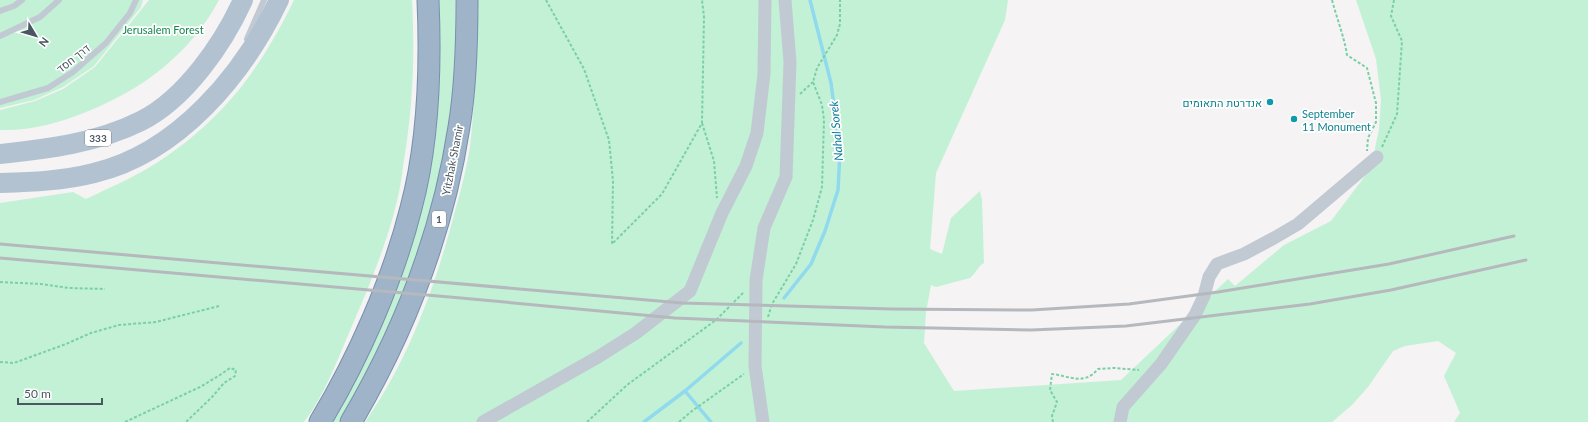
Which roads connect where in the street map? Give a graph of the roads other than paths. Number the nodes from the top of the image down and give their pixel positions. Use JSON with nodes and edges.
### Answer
{"nodes":[{"id":1,"x":22,"y":0,"type":"edge"},
{"id":2,"x":60,"y":0,"type":"edge"},
{"id":3,"x":136,"y":0,"type":"edge"},
{"id":4,"x":246,"y":0,"type":"edge"},
{"id":5,"x":264,"y":0,"type":"edge"},
{"id":6,"x":279,"y":0,"type":"edge"},
{"id":7,"x":428,"y":0,"type":"edge"},
{"id":8,"x":467,"y":0,"type":"edge"},
{"id":9,"x":765,"y":0,"type":"edge"},
{"id":10,"x":786,"y":0,"type":"edge"},
{"id":11,"x":0,"y":11,"type":"edge"},
{"id":12,"x":0,"y":36,"type":"edge"},
{"id":13,"x":242,"y":48,"type":"dead end"},
{"id":14,"x":234,"y":61,"type":"dead end"},
{"id":15,"x":0,"y":102,"type":"edge"},
{"id":16,"x":185,"y":125,"type":"junction"},
{"id":17,"x":0,"y":154,"type":"edge"},
{"id":18,"x":1372,"y":156,"type":"road end"},
{"id":19,"x":0,"y":183,"type":"edge"},
{"id":20,"x":320,"y":422,"type":"edge"},
{"id":21,"x":351,"y":422,"type":"edge"},
{"id":22,"x":483,"y":422,"type":"edge"},
{"id":23,"x":763,"y":422,"type":"edge"},
{"id":24,"x":1120,"y":422,"type":"edge"}],
"edges":[{"from":1,"to":11,"type":"lane"},
{"from":2,"to":12,"type":"lane"},
{"from":3,"to":15,"type":"lane","name":"דרך חסד"},
{"from":4,"to":17,"type":"main road","number":"333"},
{"from":5,"to":13,"type":"lane"},
{"from":6,"to":16,"type":"main road"},
{"from":7,"to":20,"type":"highway"},
{"from":8,"to":21,"type":"highway","name":"Yitzhak Shamir","number":"1"},
{"from":9,"to":22,"type":"street"},
{"from":10,"to":23,"type":"street"},
{"from":14,"to":16,"type":"lane"},
{"from":16,"to":19,"type":"main road"},
{"from":18,"to":24,"type":"street"}]}
